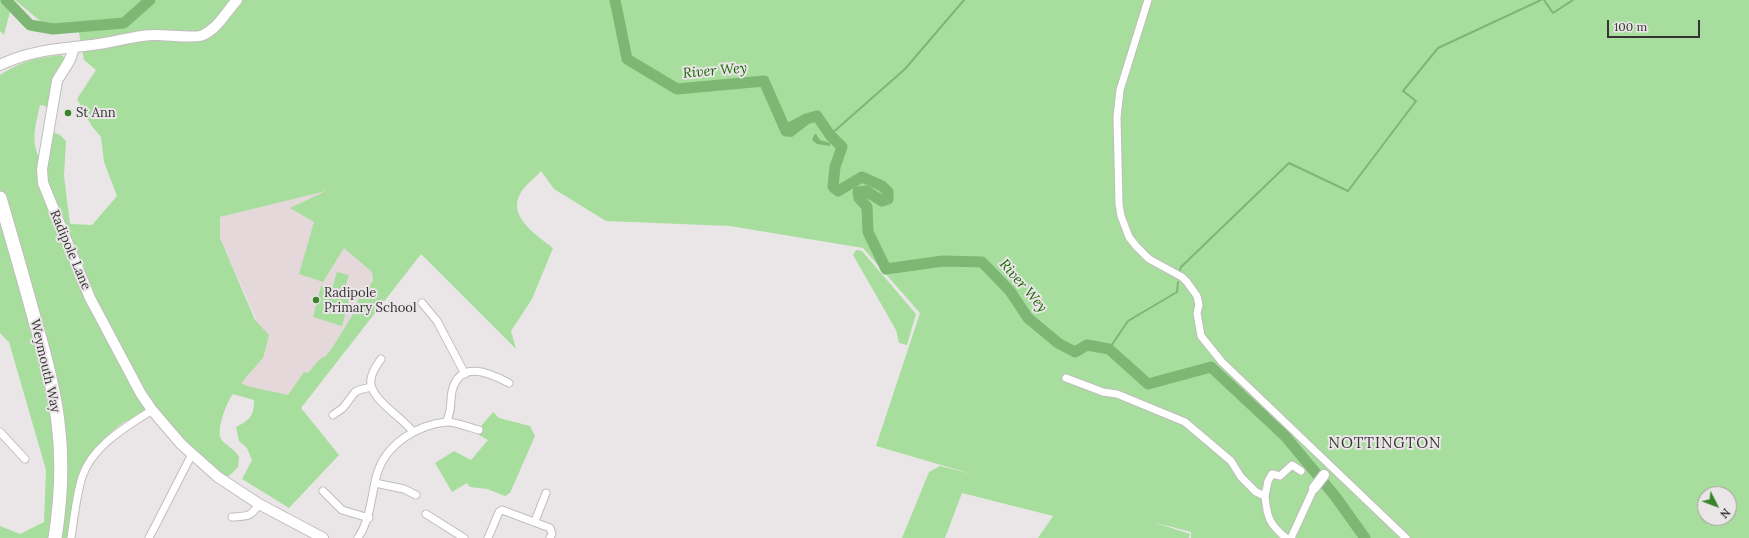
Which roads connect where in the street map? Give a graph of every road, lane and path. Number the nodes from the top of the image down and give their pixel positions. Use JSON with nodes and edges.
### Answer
{"nodes":[{"id":1,"x":237,"y":0,"type":"edge"},
{"id":2,"x":1148,"y":0,"type":"edge"},
{"id":3,"x":73,"y":47,"type":"junction"},
{"id":4,"x":0,"y":65,"type":"edge"},
{"id":5,"x":0,"y":198,"type":"edge"},
{"id":6,"x":422,"y":302,"type":"dead end"},
{"id":7,"x":381,"y":359,"type":"dead end"},
{"id":8,"x":465,"y":374,"type":"junction"},
{"id":9,"x":1066,"y":378,"type":"dead end"},
{"id":10,"x":509,"y":383,"type":"dead end"},
{"id":11,"x":371,"y":387,"type":"junction"},
{"id":12,"x":152,"y":410,"type":"junction"},
{"id":13,"x":333,"y":415,"type":"dead end"},
{"id":14,"x":446,"y":422,"type":"junction"},
{"id":15,"x":479,"y":430,"type":"dead end"},
{"id":16,"x":0,"y":432,"type":"edge"},
{"id":17,"x":413,"y":432,"type":"junction"},
{"id":18,"x":192,"y":454,"type":"junction"},
{"id":19,"x":25,"y":459,"type":"dead end"},
{"id":20,"x":1333,"y":469,"type":"junction"},
{"id":21,"x":1301,"y":471,"type":"dead end"},
{"id":22,"x":1324,"y":475,"type":"joint"},
{"id":23,"x":375,"y":483,"type":"junction"},
{"id":24,"x":1314,"y":488,"type":"joint"},
{"id":25,"x":323,"y":491,"type":"dead end"},
{"id":26,"x":546,"y":493,"type":"dead end"},
{"id":27,"x":416,"y":495,"type":"dead end"},
{"id":28,"x":1265,"y":496,"type":"junction"},
{"id":29,"x":259,"y":504,"type":"junction"},
{"id":30,"x":426,"y":514,"type":"dead end"},
{"id":31,"x":232,"y":517,"type":"dead end"},
{"id":32,"x":368,"y":518,"type":"junction"},
{"id":33,"x":535,"y":521,"type":"junction"},
{"id":34,"x":54,"y":538,"type":"edge"},
{"id":35,"x":71,"y":538,"type":"edge"},
{"id":36,"x":149,"y":538,"type":"edge"},
{"id":37,"x":322,"y":538,"type":"edge"},
{"id":38,"x":358,"y":538,"type":"edge"},
{"id":39,"x":464,"y":538,"type":"edge"},
{"id":40,"x":488,"y":538,"type":"edge"},
{"id":41,"x":550,"y":538,"type":"edge"},
{"id":42,"x":1286,"y":538,"type":"edge"},
{"id":43,"x":1290,"y":538,"type":"edge"},
{"id":44,"x":1406,"y":538,"type":"edge"}],
"edges":[{"from":1,"to":3,"type":"street"},
{"from":2,"to":20,"type":"street"},
{"from":3,"to":4,"type":"street"},
{"from":3,"to":12,"type":"street","name":"Radipole Lane"},
{"from":5,"to":34,"type":"highway","name":"Weymouth Way"},
{"from":6,"to":8,"type":"street"},
{"from":7,"to":11,"type":"street"},
{"from":8,"to":10,"type":"street"},
{"from":8,"to":14,"type":"street"},
{"from":9,"to":28,"type":"street"},
{"from":11,"to":13,"type":"street"},
{"from":11,"to":17,"type":"street"},
{"from":12,"to":18,"type":"street","name":"Radipole Lane"},
{"from":12,"to":35,"type":"street"},
{"from":14,"to":15,"type":"street"},
{"from":14,"to":17,"type":"street"},
{"from":16,"to":19,"type":"street"},
{"from":17,"to":23,"type":"street"},
{"from":18,"to":29,"type":"street","name":"Radipole Lane"},
{"from":18,"to":36,"type":"street"},
{"from":20,"to":22,"type":"street"},
{"from":20,"to":44,"type":"street"},
{"from":21,"to":28,"type":"street"},
{"from":22,"to":24,"type":"street"},
{"from":23,"to":27,"type":"street"},
{"from":23,"to":32,"type":"street"},
{"from":24,"to":43,"type":"street"},
{"from":25,"to":32,"type":"street"},
{"from":26,"to":33,"type":"street"},
{"from":28,"to":42,"type":"street"},
{"from":29,"to":31,"type":"street"},
{"from":29,"to":37,"type":"street","name":"Radipole Lane"},
{"from":30,"to":39,"type":"street"},
{"from":32,"to":38,"type":"street"},
{"from":33,"to":40,"type":"street"},
{"from":33,"to":41,"type":"street"}]}
